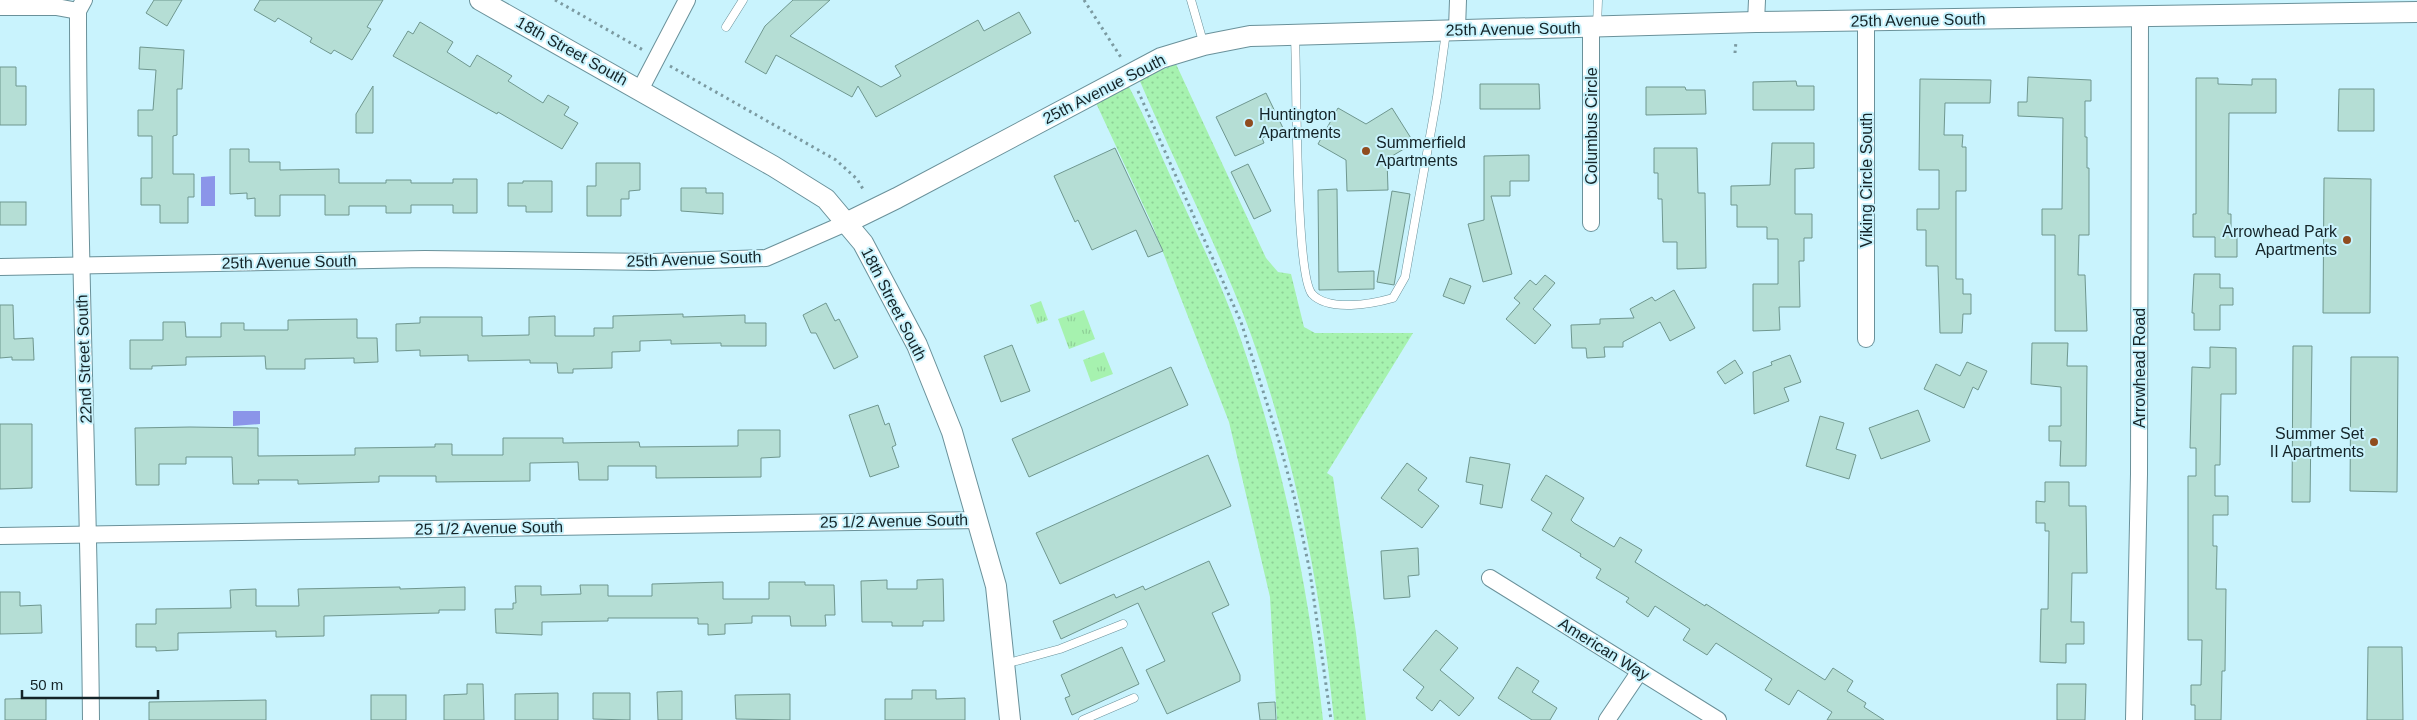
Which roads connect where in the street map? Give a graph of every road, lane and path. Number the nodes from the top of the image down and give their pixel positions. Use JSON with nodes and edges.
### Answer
{"nodes":[{"id":1,"x":480,"y":0,"type":"edge"},
{"id":2,"x":555,"y":0,"type":"edge"},
{"id":3,"x":687,"y":0,"type":"edge"},
{"id":4,"x":743,"y":0,"type":"edge"},
{"id":5,"x":1084,"y":0,"type":"edge"},
{"id":6,"x":1191,"y":0,"type":"edge"},
{"id":7,"x":1458,"y":0,"type":"edge"},
{"id":8,"x":1598,"y":0,"type":"edge"},
{"id":9,"x":1756,"y":0,"type":"edge"},
{"id":10,"x":81,"y":5,"type":"edge"},
{"id":11,"x":0,"y":7,"type":"edge"},
{"id":12,"x":2417,"y":12,"type":"edge"},
{"id":13,"x":2140,"y":17,"type":"junction"},
{"id":14,"x":1866,"y":21,"type":"junction"},
{"id":15,"x":1756,"y":22,"type":"junction"},
{"id":16,"x":726,"y":27,"type":"dead end"},
{"id":17,"x":1594,"y":28,"type":"junction"},
{"id":18,"x":1452,"y":30,"type":"junction"},
{"id":19,"x":1295,"y":34,"type":"junction"},
{"id":20,"x":1204,"y":45,"type":"junction"},
{"id":21,"x":658,"y":59,"type":"junction"},
{"id":22,"x":1130,"y":72,"type":"junction"},
{"id":23,"x":640,"y":90,"type":"junction"},
{"id":24,"x":863,"y":189,"type":"dead end"},
{"id":25,"x":846,"y":223,"type":"junction"},
{"id":26,"x":1591,"y":223,"type":"dead end"},
{"id":27,"x":82,"y":265,"type":"junction"},
{"id":28,"x":0,"y":267,"type":"edge"},
{"id":29,"x":1866,"y":339,"type":"dead end"},
{"id":30,"x":978,"y":520,"type":"junction"},
{"id":31,"x":89,"y":534,"type":"junction"},
{"id":32,"x":0,"y":536,"type":"edge"},
{"id":33,"x":1490,"y":578,"type":"dead end"},
{"id":34,"x":1123,"y":624,"type":"dead end"},
{"id":35,"x":1005,"y":664,"type":"junction"},
{"id":36,"x":1640,"y":671,"type":"junction"},
{"id":37,"x":1134,"y":698,"type":"dead end"},
{"id":38,"x":91,"y":720,"type":"edge"},
{"id":39,"x":1010,"y":720,"type":"edge"},
{"id":40,"x":1083,"y":720,"type":"edge"},
{"id":41,"x":1331,"y":720,"type":"edge"},
{"id":42,"x":1607,"y":720,"type":"edge"},
{"id":43,"x":1718,"y":720,"type":"edge"},
{"id":44,"x":2134,"y":720,"type":"edge"}],
"edges":[{"from":1,"to":23,"type":"street","name":"18th Street South"},
{"from":2,"to":21,"type":"path"},
{"from":3,"to":21,"type":"street"},
{"from":4,"to":16,"type":"lane"},
{"from":5,"to":22,"type":"path"},
{"from":6,"to":20,"type":"lane"},
{"from":7,"to":18,"type":"street"},
{"from":8,"to":17,"type":"lane"},
{"from":9,"to":15,"type":"street"},
{"from":10,"to":11,"type":"street"},
{"from":10,"to":27,"type":"street","name":"22nd Street South"},
{"from":12,"to":13,"type":"street","name":"25th Avenue South"},
{"from":13,"to":14,"type":"street","name":"25th Avenue South"},
{"from":13,"to":44,"type":"street","name":"Arrowhead Road"},
{"from":14,"to":15,"type":"street","name":"25th Avenue South"},
{"from":14,"to":29,"type":"street","name":"Viking Circle South"},
{"from":15,"to":17,"type":"street","name":"25th Avenue South"},
{"from":17,"to":18,"type":"street","name":"25th Avenue South"},
{"from":17,"to":26,"type":"street","name":"Columbus Circle"},
{"from":18,"to":19,"type":"street","name":"25th Avenue South"},
{"from":18,"to":19,"type":"lane"},
{"from":19,"to":20,"type":"street","name":"25th Avenue South"},
{"from":20,"to":22,"type":"street","name":"25th Avenue South"},
{"from":21,"to":23,"type":"street"},
{"from":21,"to":24,"type":"path"},
{"from":22,"to":25,"type":"street","name":"25th Avenue South"},
{"from":22,"to":41,"type":"path"},
{"from":23,"to":25,"type":"street","name":"18th Street South"},
{"from":25,"to":27,"type":"street","name":"25th Avenue South"},
{"from":25,"to":30,"type":"street","name":"18th Street South"},
{"from":27,"to":28,"type":"street","name":"25th Avenue South"},
{"from":27,"to":31,"type":"street","name":"22nd Street South"},
{"from":30,"to":31,"type":"street","name":"25 1/2 Avenue South"},
{"from":30,"to":35,"type":"street","name":"18th Street South"},
{"from":31,"to":32,"type":"street","name":"25 1/2 Avenue South"},
{"from":31,"to":38,"type":"street","name":"22nd Street South"},
{"from":33,"to":36,"type":"street","name":"American Way"},
{"from":34,"to":35,"type":"lane"},
{"from":35,"to":39,"type":"street","name":"18th Street South"},
{"from":36,"to":42,"type":"street"},
{"from":36,"to":43,"type":"street","name":"American Way"},
{"from":37,"to":40,"type":"lane"}]}
